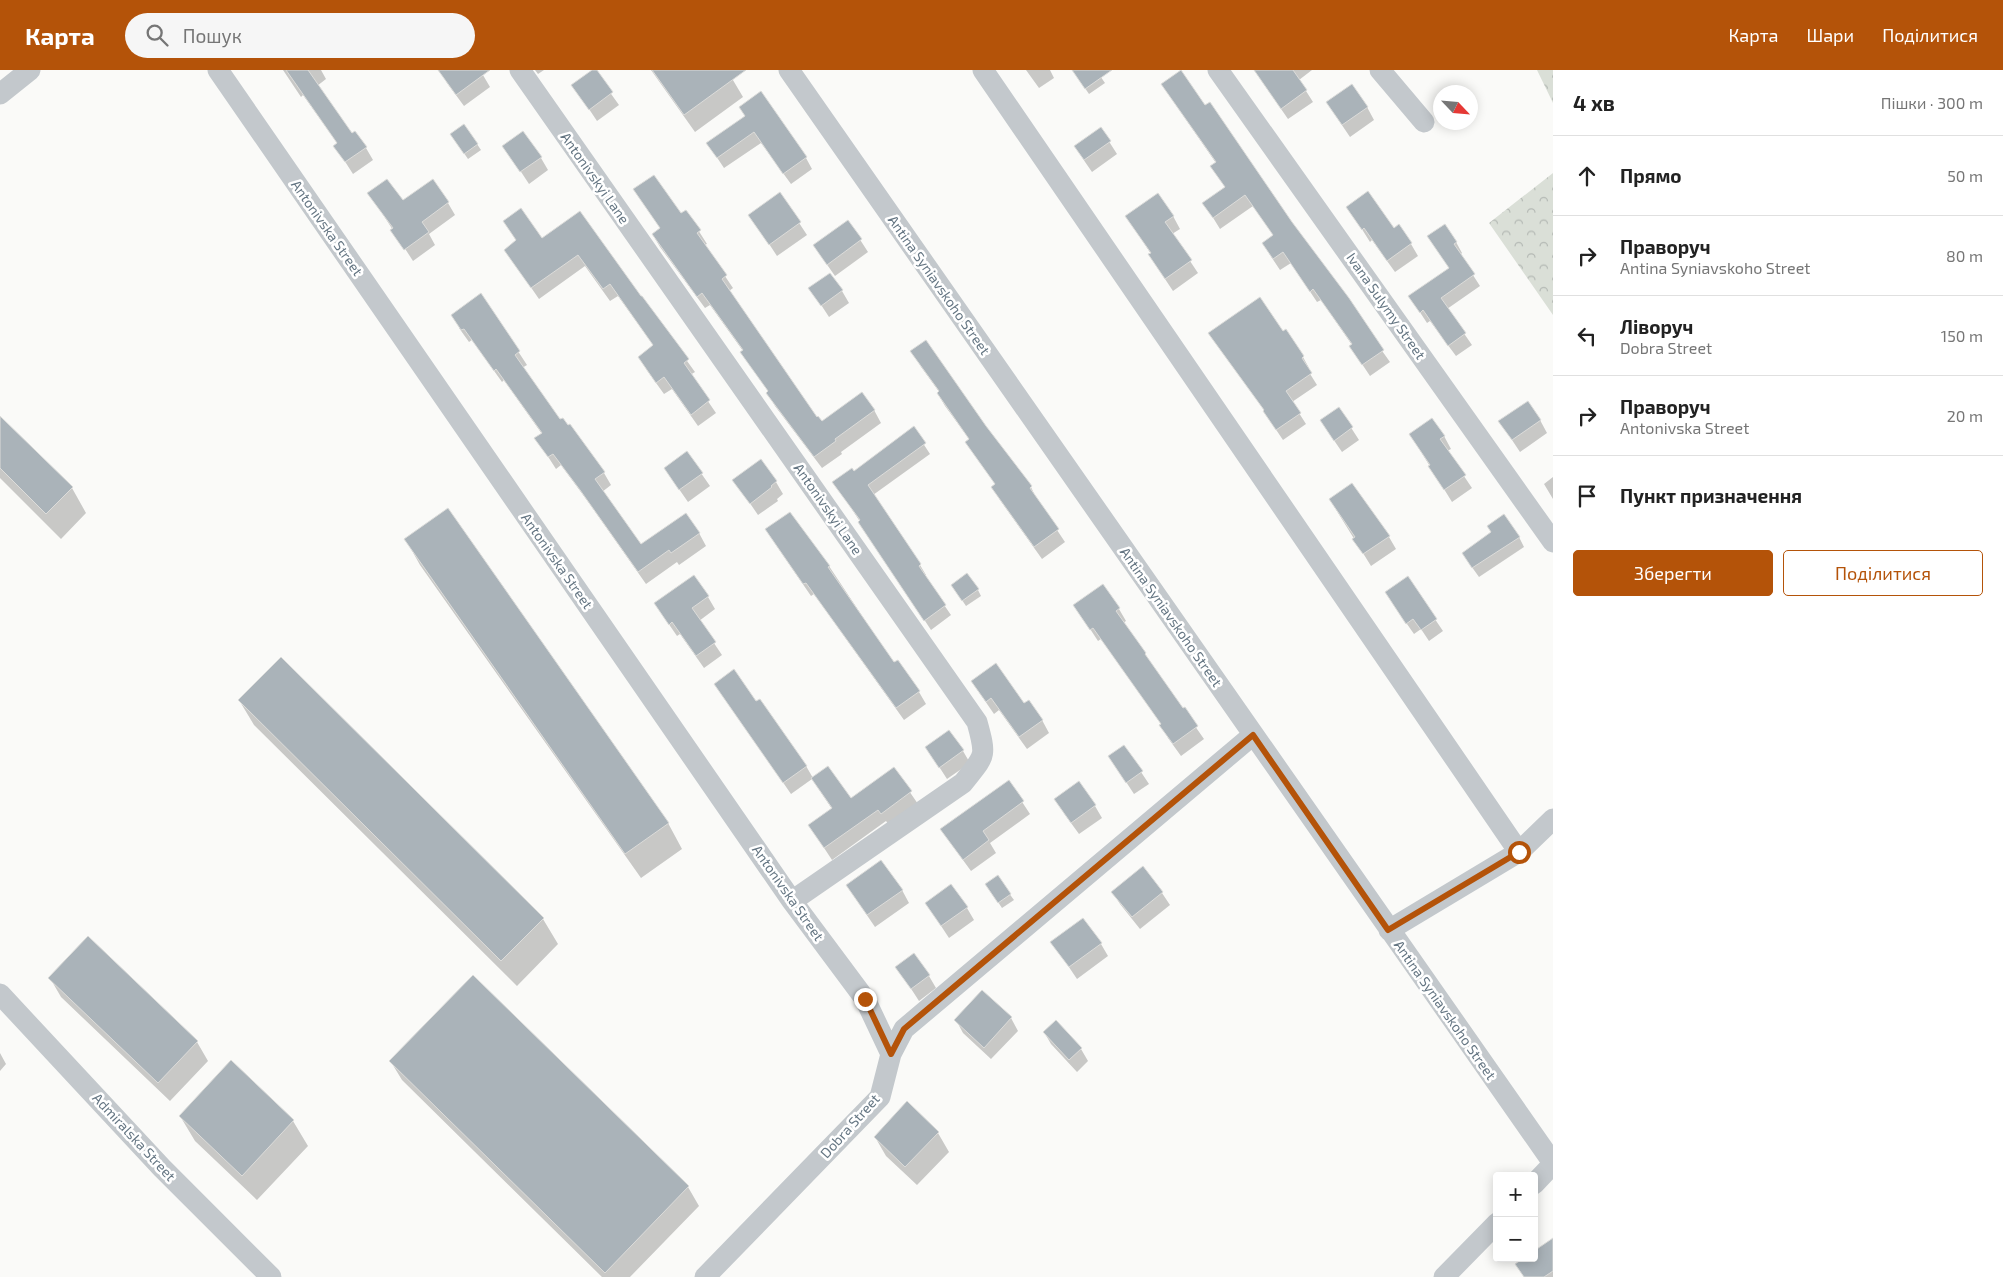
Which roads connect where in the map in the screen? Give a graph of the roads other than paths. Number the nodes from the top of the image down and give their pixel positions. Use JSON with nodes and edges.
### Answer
{"nodes":[{"id":1,"x":30,"y":70,"type":"edge"},
{"id":2,"x":218,"y":70,"type":"edge"},
{"id":3,"x":520,"y":70,"type":"edge"},
{"id":4,"x":789,"y":70,"type":"edge"},
{"id":5,"x":983,"y":70,"type":"edge"},
{"id":6,"x":1218,"y":70,"type":"edge"},
{"id":7,"x":1380,"y":70,"type":"edge"},
{"id":8,"x":3,"y":83,"type":"edge"},
{"id":9,"x":1424,"y":122,"type":"dead end"},
{"id":10,"x":1553,"y":542,"type":"edge"},
{"id":11,"x":1253,"y":735,"type":"junction"},
{"id":12,"x":1553,"y":820,"type":"edge"},
{"id":13,"x":1519,"y":852,"type":"junction"},
{"id":14,"x":792,"y":901,"type":"junction"},
{"id":15,"x":1388,"y":930,"type":"junction"},
{"id":16,"x":0,"y":994,"type":"edge"},
{"id":17,"x":891,"y":1054,"type":"junction"},
{"id":18,"x":1553,"y":1164,"type":"edge"},
{"id":19,"x":1538,"y":1180,"type":"edge"},
{"id":20,"x":1493,"y":1226,"type":"edge"},
{"id":21,"x":271,"y":1277,"type":"edge"},
{"id":22,"x":705,"y":1277,"type":"edge"},
{"id":23,"x":1444,"y":1277,"type":"edge"}],
"edges":[{"from":1,"to":8,"type":"street"},
{"from":2,"to":14,"type":"street","name":"Antonivska Street"},
{"from":3,"to":14,"type":"street","name":"Antonivskyi Lane"},
{"from":4,"to":11,"type":"street","name":"Antina Syniavskoho Street"},
{"from":5,"to":13,"type":"street"},
{"from":6,"to":10,"type":"street","name":"Ivana Sulymy Street"},
{"from":7,"to":9,"type":"street"},
{"from":11,"to":15,"type":"street","name":"Antina Syniavskoho Street"},
{"from":11,"to":17,"type":"street","name":"Dobra Street"},
{"from":12,"to":13,"type":"street"},
{"from":13,"to":15,"type":"street"},
{"from":14,"to":17,"type":"street","name":"Antonivska Street"},
{"from":15,"to":18,"type":"street","name":"Antina Syniavskoho Street"},
{"from":16,"to":21,"type":"street","name":"Admiralska Street"},
{"from":17,"to":22,"type":"street","name":"Dobra Street"},
{"from":18,"to":19,"type":"street"},
{"from":20,"to":23,"type":"street"}]}
